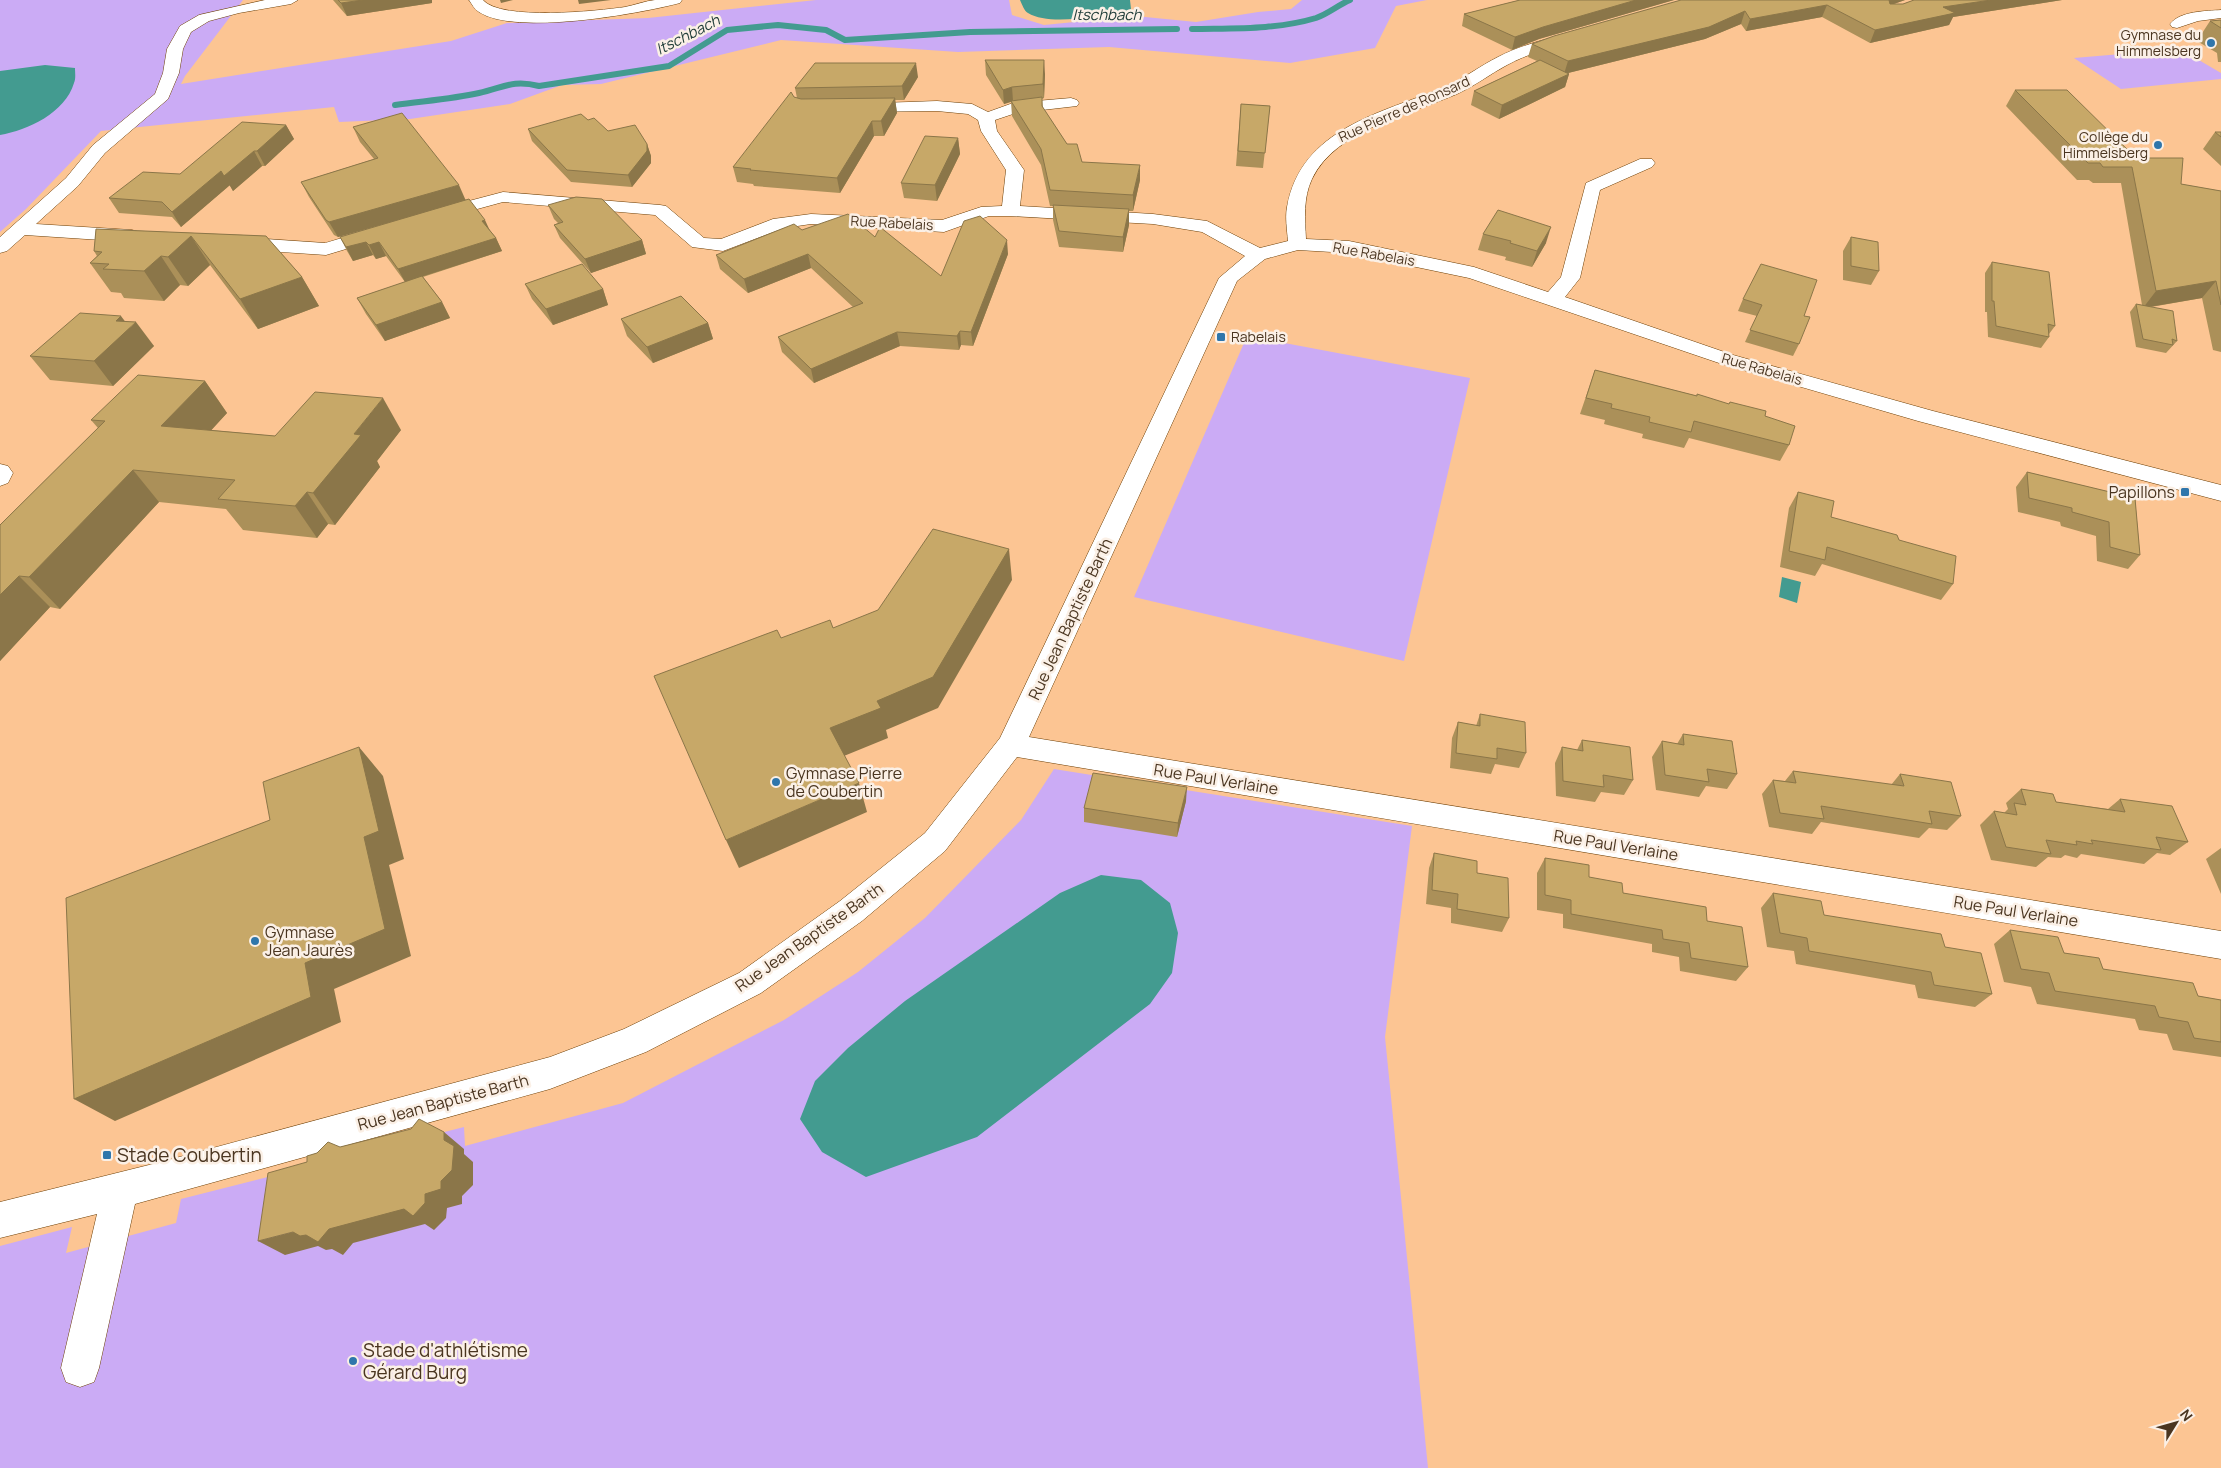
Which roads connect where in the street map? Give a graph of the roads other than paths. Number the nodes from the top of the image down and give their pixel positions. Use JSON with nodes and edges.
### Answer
{"nodes":[{"id":1,"x":291,"y":0,"type":"edge"},
{"id":2,"x":476,"y":0,"type":"edge"},
{"id":3,"x":675,"y":0,"type":"edge"},
{"id":4,"x":2221,"y":14,"type":"edge"},
{"id":5,"x":2177,"y":24,"type":"dead end"},
{"id":6,"x":1580,"y":35,"type":"edge"},
{"id":7,"x":1071,"y":103,"type":"dead end"},
{"id":8,"x":842,"y":107,"type":"edge"},
{"id":9,"x":986,"y":118,"type":"junction"},
{"id":10,"x":1646,"y":164,"type":"dead end"},
{"id":11,"x":1010,"y":211,"type":"junction"},
{"id":12,"x":421,"y":220,"type":"edge"},
{"id":13,"x":392,"y":228,"type":"edge"},
{"id":14,"x":22,"y":229,"type":"junction"},
{"id":15,"x":151,"y":237,"type":"edge"},
{"id":16,"x":215,"y":242,"type":"edge"},
{"id":17,"x":1297,"y":244,"type":"junction"},
{"id":18,"x":0,"y":247,"type":"edge"},
{"id":19,"x":1258,"y":255,"type":"junction"},
{"id":20,"x":1554,"y":299,"type":"junction"},
{"id":21,"x":0,"y":471,"type":"edge"},
{"id":22,"x":0,"y":478,"type":"edge"},
{"id":23,"x":2221,"y":493,"type":"edge"},
{"id":24,"x":1011,"y":745,"type":"junction"},
{"id":25,"x":2221,"y":945,"type":"edge"},
{"id":26,"x":120,"y":1190,"type":"junction"},
{"id":27,"x":0,"y":1220,"type":"edge"},
{"id":28,"x":80,"y":1368,"type":"dead end"}],
"edges":[{"from":1,"to":14,"type":"street"},
{"from":2,"to":3,"type":"street"},
{"from":4,"to":5,"type":"street"},
{"from":6,"to":17,"type":"street","name":"Rue Pierre de Ronsard"},
{"from":7,"to":9,"type":"street"},
{"from":8,"to":9,"type":"street"},
{"from":9,"to":11,"type":"street"},
{"from":10,"to":20,"type":"street"},
{"from":11,"to":12,"type":"street","name":"Rue Rabelais"},
{"from":11,"to":19,"type":"street","name":"Rue Rabelais"},
{"from":13,"to":16,"type":"street"},
{"from":14,"to":15,"type":"street"},
{"from":14,"to":18,"type":"street"},
{"from":17,"to":19,"type":"street","name":"Rue Rabelais"},
{"from":17,"to":20,"type":"street","name":"Rue Rabelais"},
{"from":19,"to":24,"type":"street","name":"Rue Jean Baptiste Barth"},
{"from":20,"to":23,"type":"street","name":"Rue Rabelais"},
{"from":21,"to":22,"type":"street"},
{"from":24,"to":25,"type":"street","name":"Rue Paul Verlaine"},
{"from":24,"to":26,"type":"street","name":"Rue Jean Baptiste Barth"},
{"from":26,"to":27,"type":"street","name":"Rue Jean Baptiste Barth"},
{"from":26,"to":28,"type":"street"}]}
